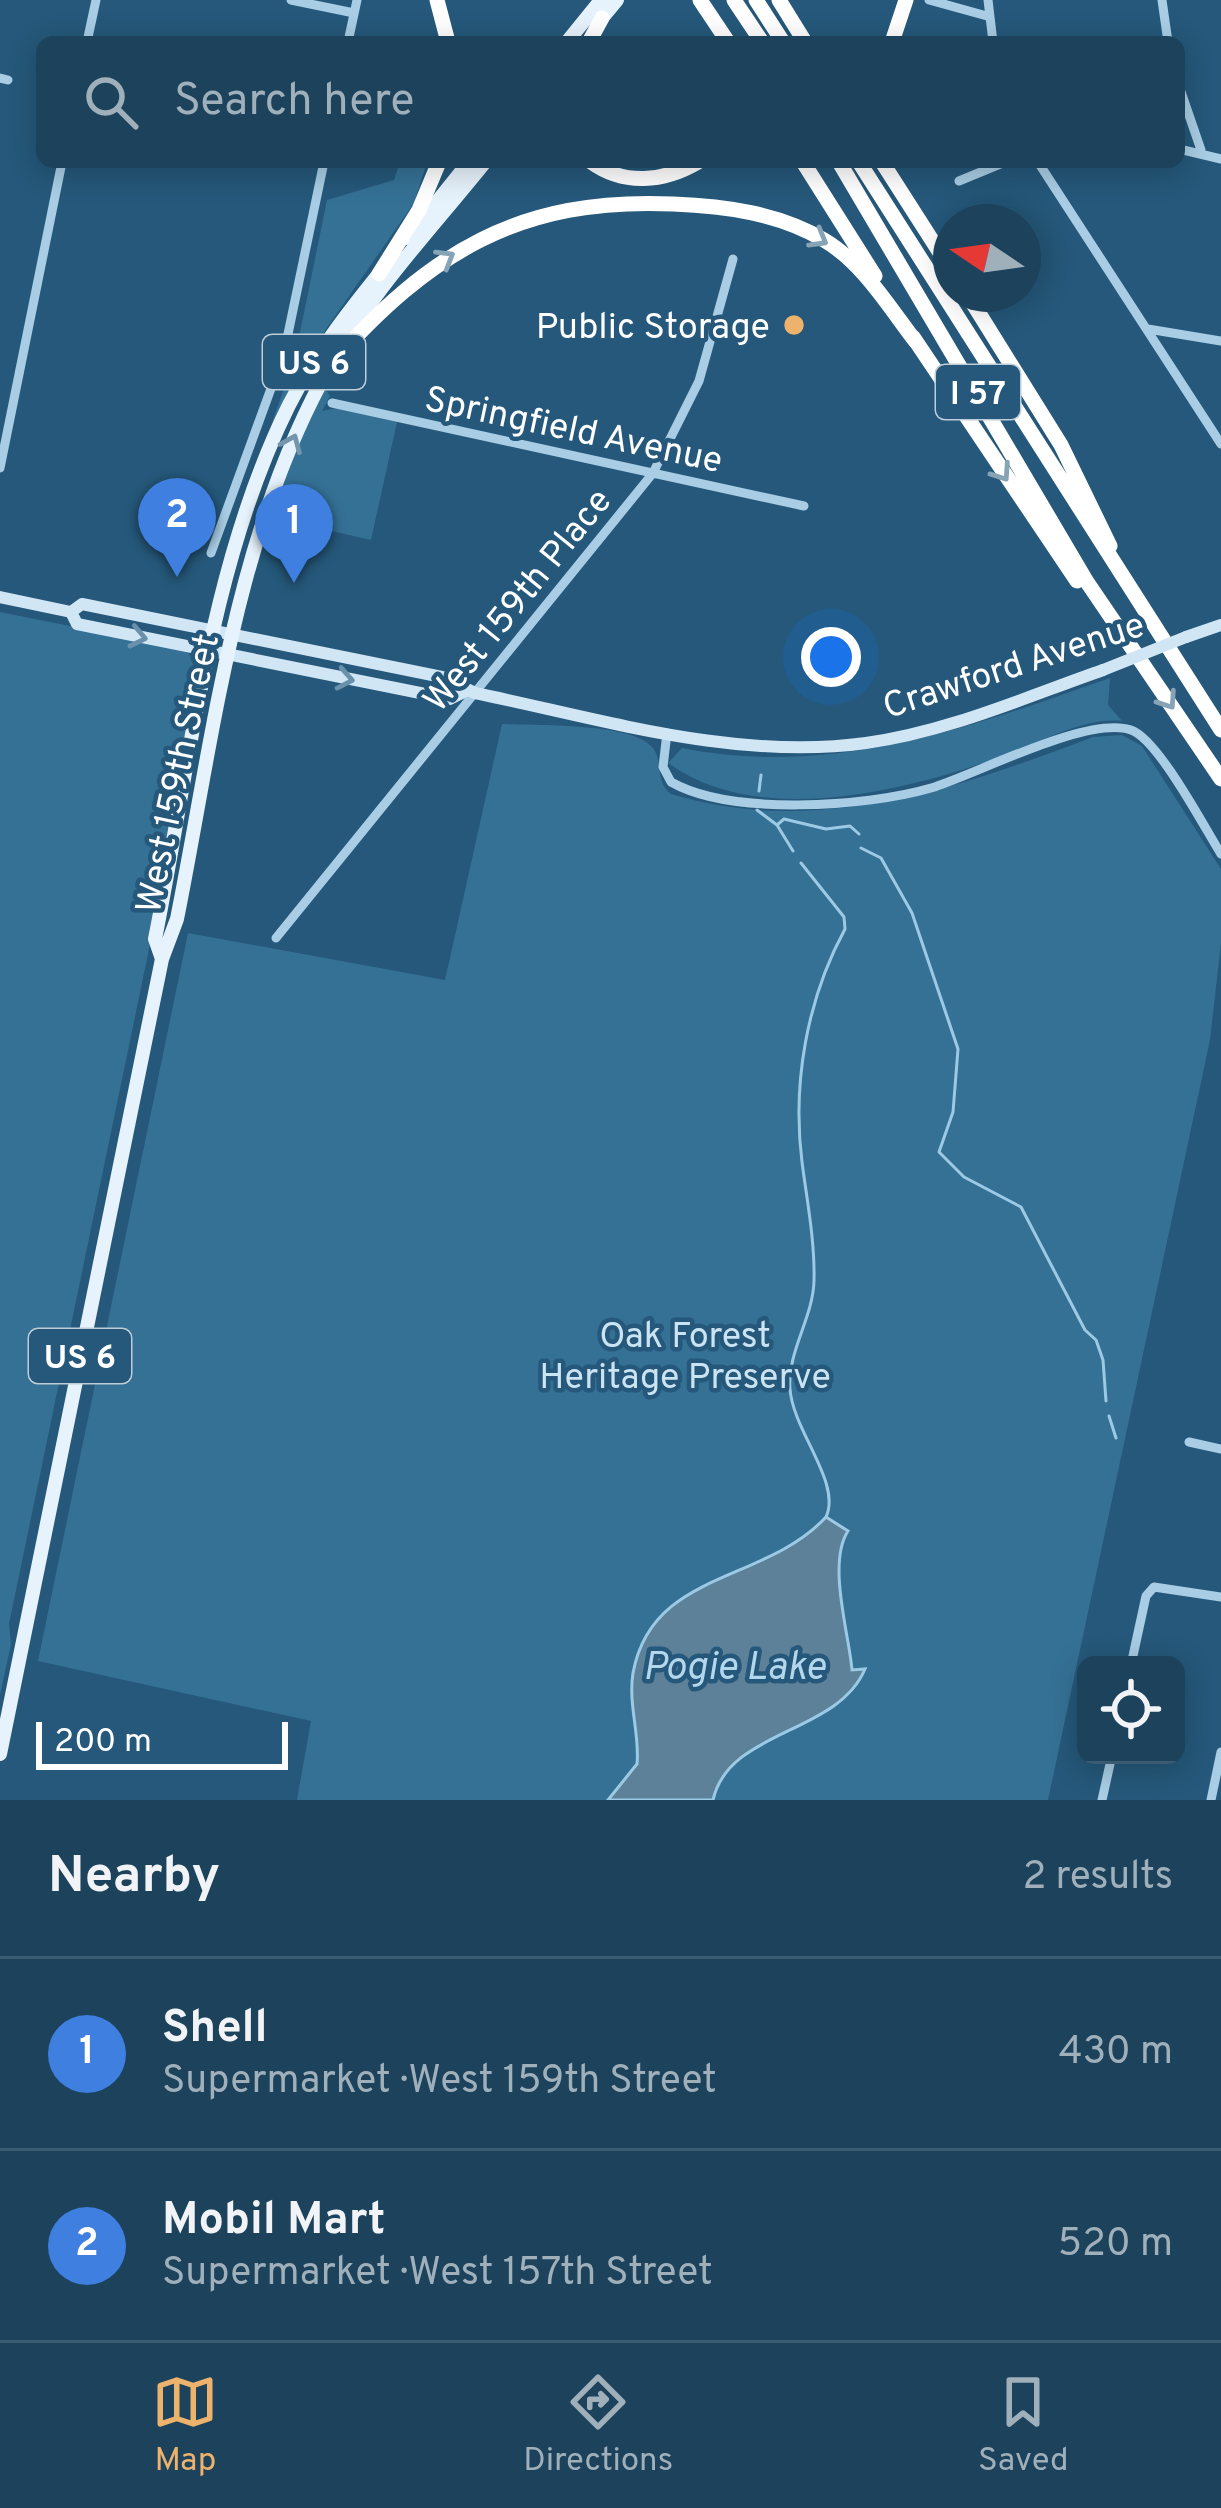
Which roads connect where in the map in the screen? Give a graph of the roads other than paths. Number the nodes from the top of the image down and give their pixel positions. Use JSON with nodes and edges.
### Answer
{"nodes":[{"id":1,"x":96,"y":0,"type":"edge"},
{"id":2,"x":291,"y":0,"type":"edge"},
{"id":3,"x":357,"y":0,"type":"edge"},
{"id":4,"x":437,"y":0,"type":"edge"},
{"id":5,"x":601,"y":0,"type":"edge"},
{"id":6,"x":616,"y":0,"type":"edge"},
{"id":7,"x":698,"y":0,"type":"edge"},
{"id":8,"x":734,"y":0,"type":"edge"},
{"id":9,"x":756,"y":0,"type":"edge"},
{"id":10,"x":779,"y":0,"type":"edge"},
{"id":11,"x":906,"y":0,"type":"edge"},
{"id":12,"x":928,"y":0,"type":"edge"},
{"id":13,"x":988,"y":0,"type":"edge"},
{"id":14,"x":1162,"y":0,"type":"edge"},
{"id":15,"x":354,"y":13,"type":"junction"},
{"id":16,"x":987,"y":16,"type":"junction"},
{"id":17,"x":602,"y":18,"type":"joint"},
{"id":18,"x":88,"y":36,"type":"edge"},
{"id":19,"x":349,"y":36,"type":"edge"},
{"id":20,"x":446,"y":36,"type":"edge"},
{"id":21,"x":572,"y":36,"type":"edge"},
{"id":22,"x":589,"y":36,"type":"edge"},
{"id":23,"x":712,"y":36,"type":"edge"},
{"id":24,"x":724,"y":36,"type":"edge"},
{"id":25,"x":758,"y":36,"type":"edge"},
{"id":26,"x":779,"y":36,"type":"edge"},
{"id":27,"x":801,"y":36,"type":"edge"},
{"id":28,"x":894,"y":36,"type":"edge"},
{"id":29,"x":992,"y":36,"type":"edge"},
{"id":30,"x":1167,"y":36,"type":"edge"},
{"id":31,"x":1185,"y":103,"type":"edge"},
{"id":32,"x":1185,"y":149,"type":"edge"},
{"id":33,"x":1201,"y":150,"type":"junction"},
{"id":34,"x":1221,"y":159,"type":"edge"},
{"id":35,"x":61,"y":168,"type":"edge"},
{"id":36,"x":323,"y":168,"type":"edge"},
{"id":37,"x":436,"y":168,"type":"edge"},
{"id":38,"x":465,"y":168,"type":"edge"},
{"id":39,"x":480,"y":168,"type":"edge"},
{"id":40,"x":609,"y":168,"type":"edge"},
{"id":41,"x":687,"y":168,"type":"edge"},
{"id":42,"x":806,"y":168,"type":"edge"},
{"id":43,"x":843,"y":168,"type":"edge"},
{"id":44,"x":863,"y":168,"type":"edge"},
{"id":45,"x":886,"y":168,"type":"edge"},
{"id":46,"x":897,"y":168,"type":"edge"},
{"id":47,"x":990,"y":168,"type":"edge"},
{"id":48,"x":1042,"y":168,"type":"edge"},
{"id":49,"x":959,"y":181,"type":"dead end"},
{"id":50,"x":933,"y":238,"type":"edge"},
{"id":51,"x":933,"y":242,"type":"edge"},
{"id":52,"x":733,"y":259,"type":"dead end"},
{"id":53,"x":379,"y":274,"type":"junction"},
{"id":54,"x":978,"y":312,"type":"edge"},
{"id":55,"x":1148,"y":329,"type":"junction"},
{"id":56,"x":1221,"y":341,"type":"edge"},
{"id":57,"x":916,"y":342,"type":"junction"},
{"id":58,"x":330,"y":365,"type":"junction"},
{"id":59,"x":332,"y":403,"type":"dead end"},
{"id":60,"x":1221,"y":444,"type":"edge"},
{"id":61,"x":0,"y":468,"type":"edge"},
{"id":62,"x":652,"y":473,"type":"junction"},
{"id":63,"x":804,"y":506,"type":"dead end"},
{"id":64,"x":211,"y":553,"type":"dead end"},
{"id":65,"x":1116,"y":567,"type":"junction"},
{"id":66,"x":0,"y":597,"type":"edge"},
{"id":67,"x":71,"y":612,"type":"junction"},
{"id":68,"x":1115,"y":623,"type":"junction"},
{"id":69,"x":1221,"y":625,"type":"edge"},
{"id":70,"x":216,"y":631,"type":"junction"},
{"id":71,"x":235,"y":635,"type":"junction"},
{"id":72,"x":212,"y":652,"type":"junction"},
{"id":73,"x":230,"y":656,"type":"junction"},
{"id":74,"x":471,"y":692,"type":"junction"},
{"id":75,"x":1221,"y":730,"type":"edge"},
{"id":76,"x":668,"y":733,"type":"junction"},
{"id":77,"x":1221,"y":779,"type":"edge"},
{"id":78,"x":1221,"y":854,"type":"edge"},
{"id":79,"x":276,"y":938,"type":"dead end"},
{"id":80,"x":161,"y":959,"type":"junction"},
{"id":81,"x":1189,"y":1442,"type":"dead end"},
{"id":82,"x":1221,"y":1449,"type":"edge"},
{"id":83,"x":1221,"y":1598,"type":"edge"},
{"id":84,"x":1133,"y":1656,"type":"edge"},
{"id":85,"x":1221,"y":1752,"type":"edge"},
{"id":86,"x":0,"y":1754,"type":"edge"},
{"id":87,"x":1110,"y":1764,"type":"edge"},
{"id":88,"x":1102,"y":1800,"type":"edge"},
{"id":89,"x":1211,"y":1800,"type":"edge"}],
"edges":[{"from":1,"to":18,"type":"street"},
{"from":2,"to":15,"type":"street"},
{"from":3,"to":15,"type":"street"},
{"from":4,"to":20,"type":"highway"},
{"from":5,"to":21,"type":"main road"},
{"from":6,"to":17,"type":"main road"},
{"from":7,"to":23,"type":"highway"},
{"from":7,"to":24,"type":"highway"},
{"from":8,"to":25,"type":"highway"},
{"from":9,"to":26,"type":"highway"},
{"from":10,"to":27,"type":"highway"},
{"from":11,"to":28,"type":"highway"},
{"from":12,"to":16,"type":"street"},
{"from":13,"to":16,"type":"street"},
{"from":14,"to":30,"type":"street"},
{"from":15,"to":19,"type":"street"},
{"from":16,"to":29,"type":"street"},
{"from":17,"to":22,"type":"highway"},
{"from":31,"to":33,"type":"street"},
{"from":32,"to":33,"type":"street"},
{"from":33,"to":34,"type":"street"},
{"from":35,"to":61,"type":"street"},
{"from":36,"to":64,"type":"street"},
{"from":37,"to":53,"type":"highway"},
{"from":38,"to":53,"type":"main road","name":"West 159th Street","number":"US 6"},
{"from":39,"to":58,"type":"main road","name":"West 159th Street","number":"US 6"},
{"from":40,"to":41,"type":"highway"},
{"from":42,"to":57,"type":"highway"},
{"from":43,"to":68,"type":"highway","number":"I 57"},
{"from":44,"to":65,"type":"highway","number":"I 57"},
{"from":45,"to":51,"type":"highway"},
{"from":46,"to":50,"type":"highway"},
{"from":47,"to":49,"type":"street"},
{"from":48,"to":55,"type":"street"},
{"from":52,"to":62,"type":"street","name":"West 159th Place"},
{"from":53,"to":70,"type":"main road","name":"West 159th Street","number":"US 6"},
{"from":54,"to":65,"type":"highway"},
{"from":55,"to":56,"type":"street"},
{"from":55,"to":60,"type":"street"},
{"from":58,"to":57,"type":"highway","one_way":true},
{"from":57,"to":68,"type":"highway","one_way":true},
{"from":71,"to":58,"type":"main road","name":"West 159th Street","number":"US 6","one_way":true},
{"from":59,"to":62,"type":"street","name":"Springfield Avenue"},
{"from":62,"to":63,"type":"street","name":"Springfield Avenue"},
{"from":62,"to":74,"type":"street","name":"West 159th Place"},
{"from":65,"to":75,"type":"highway","number":"I 57"},
{"from":66,"to":67,"type":"main road","name":"Crawford Avenue"},
{"from":67,"to":70,"type":"main road","name":"Crawford Avenue"},
{"from":67,"to":72,"type":"main road","name":"Crawford Avenue","one_way":true},
{"from":68,"to":77,"type":"highway","number":"I 57","one_way":true},
{"from":69,"to":76,"type":"main road","name":"Crawford Avenue","bridge":true},
{"from":70,"to":71,"type":"main road","name":"Crawford Avenue"},
{"from":70,"to":72,"type":"main road","name":"West 159th Street","number":"US 6"},
{"from":71,"to":73,"type":"main road","name":"West 159th Street","number":"US 6"},
{"from":71,"to":74,"type":"main road","name":"Crawford Avenue"},
{"from":72,"to":73,"type":"main road","name":"Crawford Avenue"},
{"from":72,"to":80,"type":"main road","name":"West 159th Street","number":"US 6"},
{"from":73,"to":74,"type":"main road","name":"Crawford Avenue","one_way":true},
{"from":73,"to":80,"type":"main road","name":"West 159th Street","number":"US 6"},
{"from":74,"to":76,"type":"main road","name":"Crawford Avenue"},
{"from":74,"to":79,"type":"street","name":"West 159th Place"},
{"from":76,"to":78,"type":"street"},
{"from":80,"to":86,"type":"main road","name":"West 159th Street","number":"US 6"},
{"from":81,"to":82,"type":"street"},
{"from":83,"to":84,"type":"street"},
{"from":85,"to":89,"type":"street"},
{"from":87,"to":88,"type":"street"}]}
